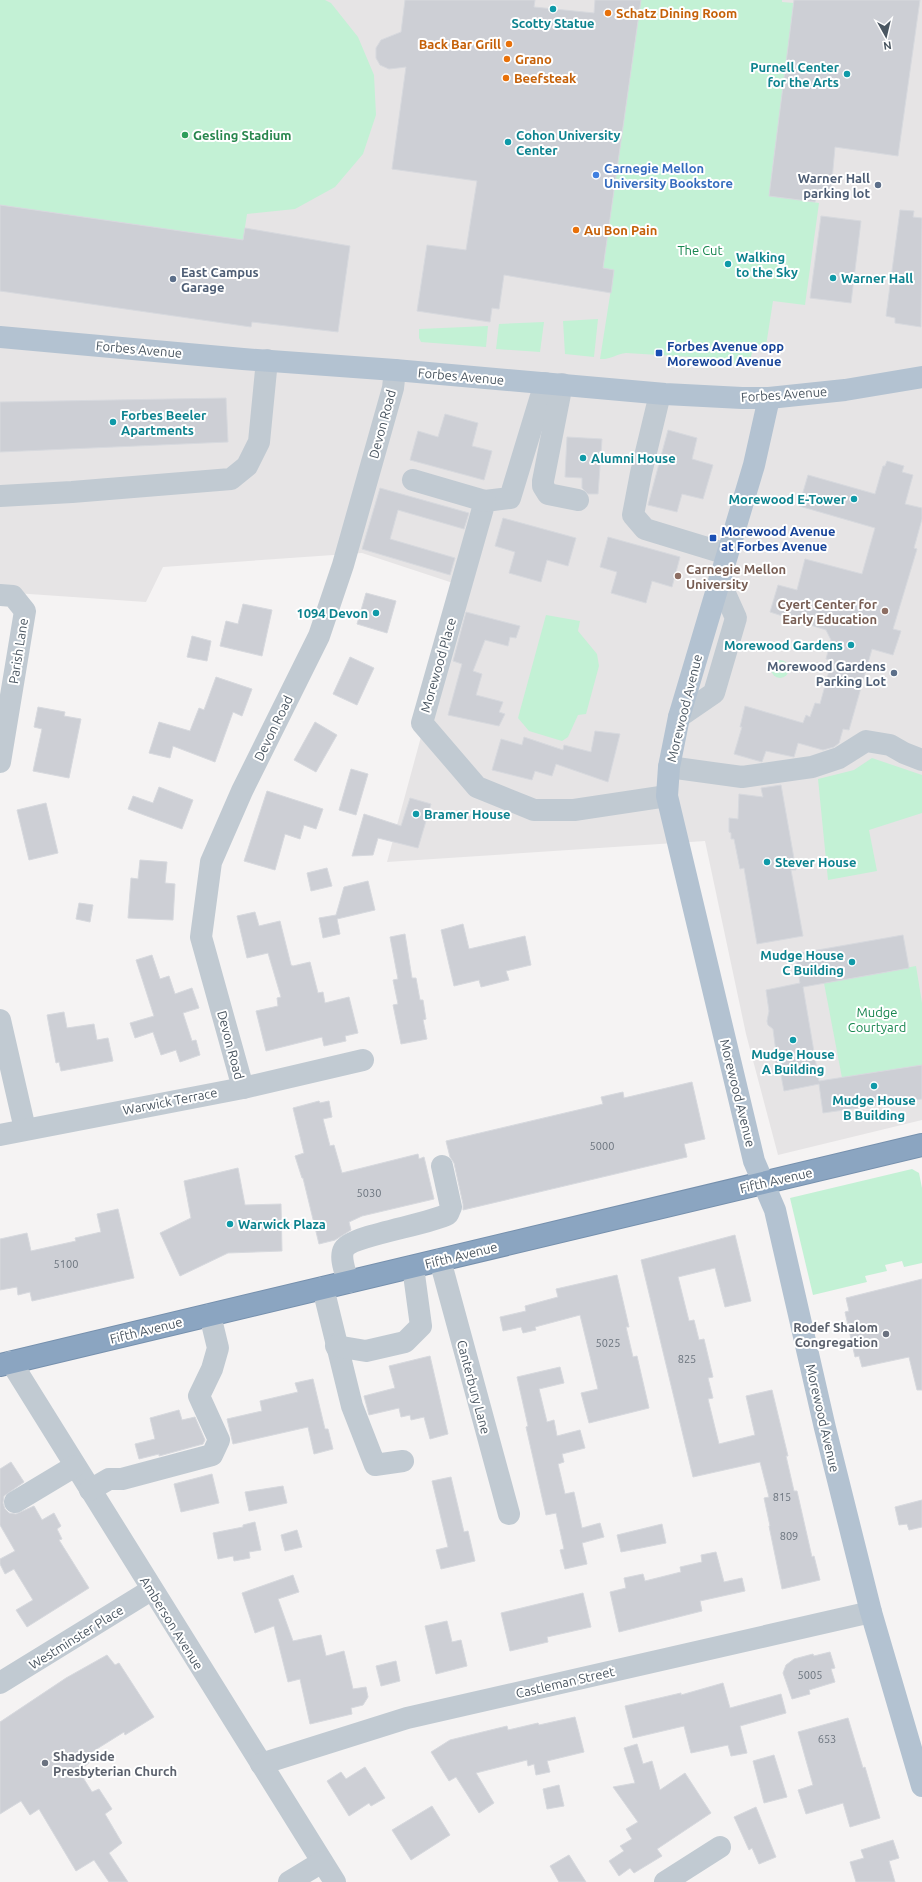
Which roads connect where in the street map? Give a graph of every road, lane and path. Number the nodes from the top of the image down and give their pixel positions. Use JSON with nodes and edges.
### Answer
{"nodes":[{"id":1,"x":0,"y":337,"type":"edge"},
{"id":2,"x":267,"y":360,"type":"junction"},
{"id":3,"x":395,"y":370,"type":"junction"},
{"id":4,"x":922,"y":377,"type":"edge"},
{"id":5,"x":554,"y":384,"type":"junction"},
{"id":6,"x":660,"y":394,"type":"junction"},
{"id":7,"x":769,"y":398,"type":"junction"},
{"id":8,"x":413,"y":480,"type":"dead end"},
{"id":9,"x":0,"y":496,"type":"edge"},
{"id":10,"x":578,"y":500,"type":"dead end"},
{"id":11,"x":485,"y":501,"type":"junction"},
{"id":12,"x":727,"y":554,"type":"junction"},
{"id":13,"x":0,"y":595,"type":"edge"},
{"id":14,"x":922,"y":760,"type":"edge"},
{"id":15,"x":0,"y":762,"type":"edge"},
{"id":16,"x":669,"y":767,"type":"junction"},
{"id":17,"x":667,"y":796,"type":"junction"},
{"id":18,"x":0,"y":1020,"type":"edge"},
{"id":19,"x":362,"y":1060,"type":"dead end"},
{"id":20,"x":243,"y":1088,"type":"junction"},
{"id":21,"x":26,"y":1129,"type":"junction"},
{"id":22,"x":0,"y":1135,"type":"edge"},
{"id":23,"x":922,"y":1145,"type":"edge"},
{"id":24,"x":442,"y":1166,"type":"dead end"},
{"id":25,"x":763,"y":1183,"type":"junction"},
{"id":26,"x":440,"y":1260,"type":"junction"},
{"id":27,"x":413,"y":1267,"type":"junction"},
{"id":28,"x":348,"y":1282,"type":"junction"},
{"id":29,"x":323,"y":1288,"type":"junction"},
{"id":30,"x":210,"y":1315,"type":"junction"},
{"id":31,"x":336,"y":1346,"type":"junction"},
{"id":32,"x":6,"y":1364,"type":"edge"},
{"id":33,"x":403,"y":1461,"type":"dead end"},
{"id":34,"x":75,"y":1466,"type":"junction"},
{"id":35,"x":90,"y":1490,"type":"junction"},
{"id":36,"x":7,"y":1507,"type":"edge"},
{"id":37,"x":509,"y":1514,"type":"dead end"},
{"id":38,"x":151,"y":1590,"type":"junction"},
{"id":39,"x":871,"y":1612,"type":"junction"},
{"id":40,"x":0,"y":1683,"type":"edge"},
{"id":41,"x":261,"y":1764,"type":"junction"},
{"id":42,"x":922,"y":1786,"type":"edge"},
{"id":43,"x":720,"y":1847,"type":"dead end"},
{"id":44,"x":322,"y":1862,"type":"junction"},
{"id":45,"x":289,"y":1882,"type":"edge"},
{"id":46,"x":335,"y":1882,"type":"edge"},
{"id":47,"x":665,"y":1882,"type":"edge"}],
"edges":[{"from":1,"to":2,"type":"main road","name":"Forbes Avenue"},
{"from":2,"to":3,"type":"main road","name":"Forbes Avenue"},
{"from":2,"to":9,"type":"street"},
{"from":3,"to":5,"type":"main road","name":"Forbes Avenue"},
{"from":3,"to":20,"type":"street","name":"Devon Road"},
{"from":4,"to":7,"type":"main road","name":"Forbes Avenue"},
{"from":5,"to":6,"type":"main road","name":"Forbes Avenue"},
{"from":5,"to":10,"type":"street"},
{"from":5,"to":11,"type":"street"},
{"from":6,"to":7,"type":"main road","name":"Forbes Avenue"},
{"from":6,"to":12,"type":"street"},
{"from":7,"to":12,"type":"main road","name":"Morewood Avenue"},
{"from":8,"to":11,"type":"street"},
{"from":11,"to":17,"type":"street","name":"Morewood Place"},
{"from":12,"to":16,"type":"main road","name":"Morewood Avenue"},
{"from":13,"to":15,"type":"street","name":"Parish Lane"},
{"from":14,"to":16,"type":"street"},
{"from":16,"to":17,"type":"main road","name":"Morewood Avenue"},
{"from":17,"to":25,"type":"main road","name":"Morewood Avenue"},
{"from":18,"to":21,"type":"street"},
{"from":19,"to":20,"type":"street","name":"Warwick Terrace"},
{"from":20,"to":21,"type":"street","name":"Warwick Terrace"},
{"from":21,"to":22,"type":"street","name":"Warwick Terrace"},
{"from":23,"to":25,"type":"highway","name":"Fifth Avenue"},
{"from":24,"to":28,"type":"street"},
{"from":25,"to":26,"type":"highway","name":"Fifth Avenue"},
{"from":25,"to":39,"type":"main road","name":"Morewood Avenue"},
{"from":26,"to":27,"type":"highway","name":"Fifth Avenue"},
{"from":26,"to":37,"type":"street","name":"Canterbury Lane"},
{"from":27,"to":28,"type":"highway","name":"Fifth Avenue"},
{"from":27,"to":31,"type":"street"},
{"from":28,"to":29,"type":"highway","name":"Fifth Avenue"},
{"from":29,"to":30,"type":"highway","name":"Fifth Avenue"},
{"from":29,"to":31,"type":"street"},
{"from":30,"to":32,"type":"highway","name":"Fifth Avenue"},
{"from":30,"to":35,"type":"street"},
{"from":31,"to":33,"type":"street"},
{"from":32,"to":34,"type":"street","name":"Amberson Avenue"},
{"from":34,"to":35,"type":"street","name":"Amberson Avenue"},
{"from":34,"to":36,"type":"street"},
{"from":35,"to":38,"type":"street","name":"Amberson Avenue"},
{"from":38,"to":40,"type":"street","name":"Westminster Place"},
{"from":38,"to":41,"type":"street","name":"Amberson Avenue"},
{"from":39,"to":41,"type":"street","name":"Castleman Street"},
{"from":39,"to":42,"type":"main road","name":"Morewood Avenue"},
{"from":41,"to":44,"type":"street","name":"Amberson Avenue"},
{"from":43,"to":47,"type":"street"},
{"from":44,"to":45,"type":"street"},
{"from":44,"to":46,"type":"street","name":"Amberson Avenue"}]}
